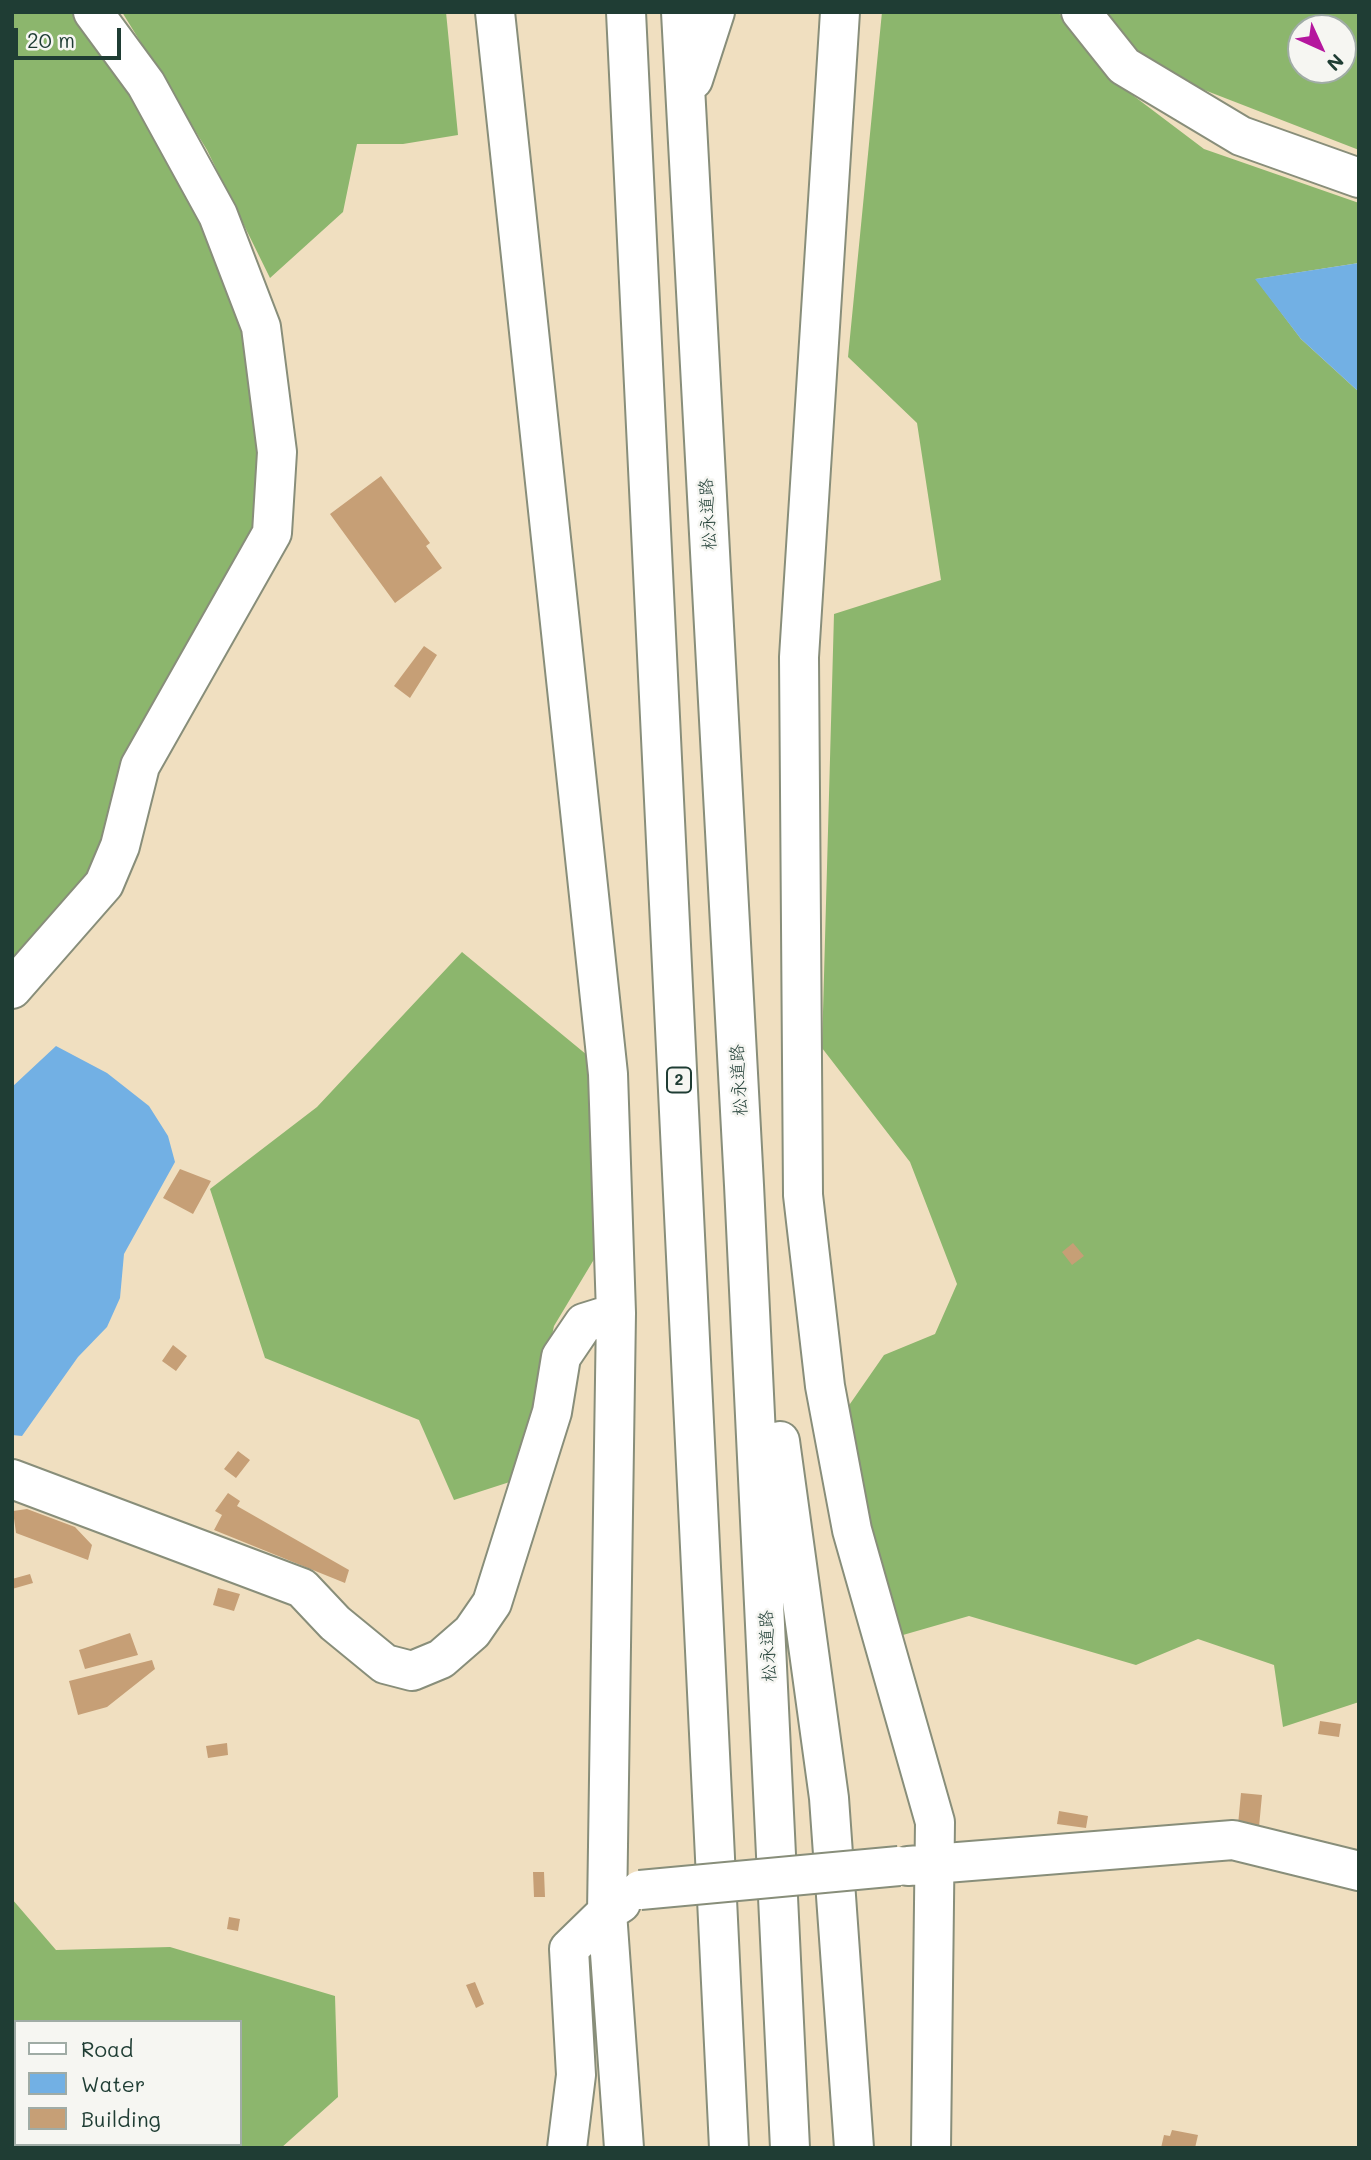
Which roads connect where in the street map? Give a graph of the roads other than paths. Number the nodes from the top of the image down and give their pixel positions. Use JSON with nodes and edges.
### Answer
{"nodes":[{"id":1,"x":93,"y":12,"type":"edge"},
{"id":2,"x":495,"y":12,"type":"edge"},
{"id":3,"x":626,"y":12,"type":"edge"},
{"id":4,"x":681,"y":12,"type":"edge"},
{"id":5,"x":715,"y":12,"type":"edge"},
{"id":6,"x":840,"y":12,"type":"edge"},
{"id":7,"x":1081,"y":12,"type":"edge"},
{"id":8,"x":685,"y":102,"type":"junction"},
{"id":9,"x":1359,"y":178,"type":"edge"},
{"id":10,"x":12,"y":989,"type":"edge"},
{"id":11,"x":744,"y":1185,"type":"junction"},
{"id":12,"x":616,"y":1313,"type":"junction"},
{"id":13,"x":12,"y":1479,"type":"edge"},
{"id":14,"x":916,"y":1867,"type":"junction"},
{"id":15,"x":1359,"y":1871,"type":"edge"},
{"id":16,"x":607,"y":1912,"type":"junction"},
{"id":17,"x":567,"y":2148,"type":"edge"},
{"id":18,"x":624,"y":2148,"type":"edge"},
{"id":19,"x":729,"y":2148,"type":"edge"},
{"id":20,"x":790,"y":2148,"type":"edge"},
{"id":21,"x":854,"y":2148,"type":"edge"},
{"id":22,"x":931,"y":2148,"type":"edge"}],
"edges":[{"from":1,"to":10,"type":"main road"},
{"from":2,"to":12,"type":"main road"},
{"from":3,"to":19,"type":"main road","number":"2"},
{"from":4,"to":8,"type":"main road","name":"松永道路"},
{"from":5,"to":8,"type":"main road"},
{"from":6,"to":14,"type":"main road"},
{"from":7,"to":9,"type":"main road"},
{"from":8,"to":11,"type":"main road","name":"松永道路"},
{"from":11,"to":20,"type":"main road","name":"松永道路"},
{"from":11,"to":21,"type":"main road"},
{"from":12,"to":13,"type":"main road"},
{"from":12,"to":16,"type":"main road"},
{"from":14,"to":15,"type":"main road"},
{"from":14,"to":16,"type":"main road","bridge":true},
{"from":14,"to":22,"type":"main road"},
{"from":16,"to":17,"type":"main road"},
{"from":16,"to":18,"type":"main road"}]}
